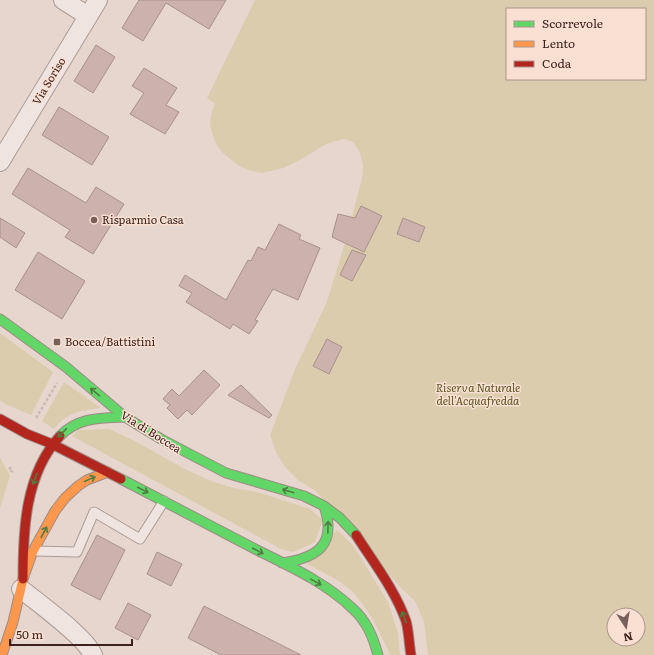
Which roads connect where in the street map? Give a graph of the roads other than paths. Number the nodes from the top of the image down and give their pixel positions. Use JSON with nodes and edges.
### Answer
{"nodes":[{"id":1,"x":63,"y":0,"type":"edge"},
{"id":2,"x":98,"y":0,"type":"edge"},
{"id":3,"x":88,"y":16,"type":"junction"},
{"id":4,"x":0,"y":162,"type":"edge"},
{"id":5,"x":0,"y":319,"type":"edge"},
{"id":6,"x":125,"y":417,"type":"junction"},
{"id":7,"x":0,"y":419,"type":"edge"},
{"id":8,"x":52,"y":444,"type":"junction"},
{"id":9,"x":108,"y":472,"type":"junction"},
{"id":10,"x":164,"y":501,"type":"junction"},
{"id":11,"x":324,"y":506,"type":"junction"},
{"id":12,"x":34,"y":552,"type":"junction"},
{"id":13,"x":282,"y":563,"type":"junction"},
{"id":14,"x":22,"y":584,"type":"junction"},
{"id":15,"x":2,"y":655,"type":"edge"},
{"id":16,"x":93,"y":655,"type":"edge"},
{"id":17,"x":378,"y":655,"type":"edge"},
{"id":18,"x":411,"y":655,"type":"edge"}],
"edges":[{"from":1,"to":3,"type":"street"},
{"from":2,"to":3,"type":"street","name":"Via Soriso"},
{"from":3,"to":4,"type":"street","name":"Via Soriso"},
{"from":6,"to":5,"type":"main road","name":"Via di Boccea","one_way":true},
{"from":6,"to":8,"type":"main road","one_way":true},
{"from":11,"to":6,"type":"main road","name":"Via di Boccea","one_way":true},
{"from":7,"to":8,"type":"main road"},
{"from":8,"to":9,"type":"main road"},
{"from":8,"to":14,"type":"main road","one_way":true},
{"from":9,"to":10,"type":"main road","one_way":true},
{"from":12,"to":9,"type":"main road","one_way":true},
{"from":10,"to":12,"type":"lane"},
{"from":10,"to":13,"type":"main road","one_way":true},
{"from":13,"to":11,"type":"main road","one_way":true},
{"from":18,"to":11,"type":"main road","name":"Via di Boccea","one_way":true},
{"from":12,"to":14,"type":"main road"},
{"from":13,"to":17,"type":"main road","one_way":true},
{"from":14,"to":15,"type":"main road"},
{"from":14,"to":16,"type":"street"}]}
